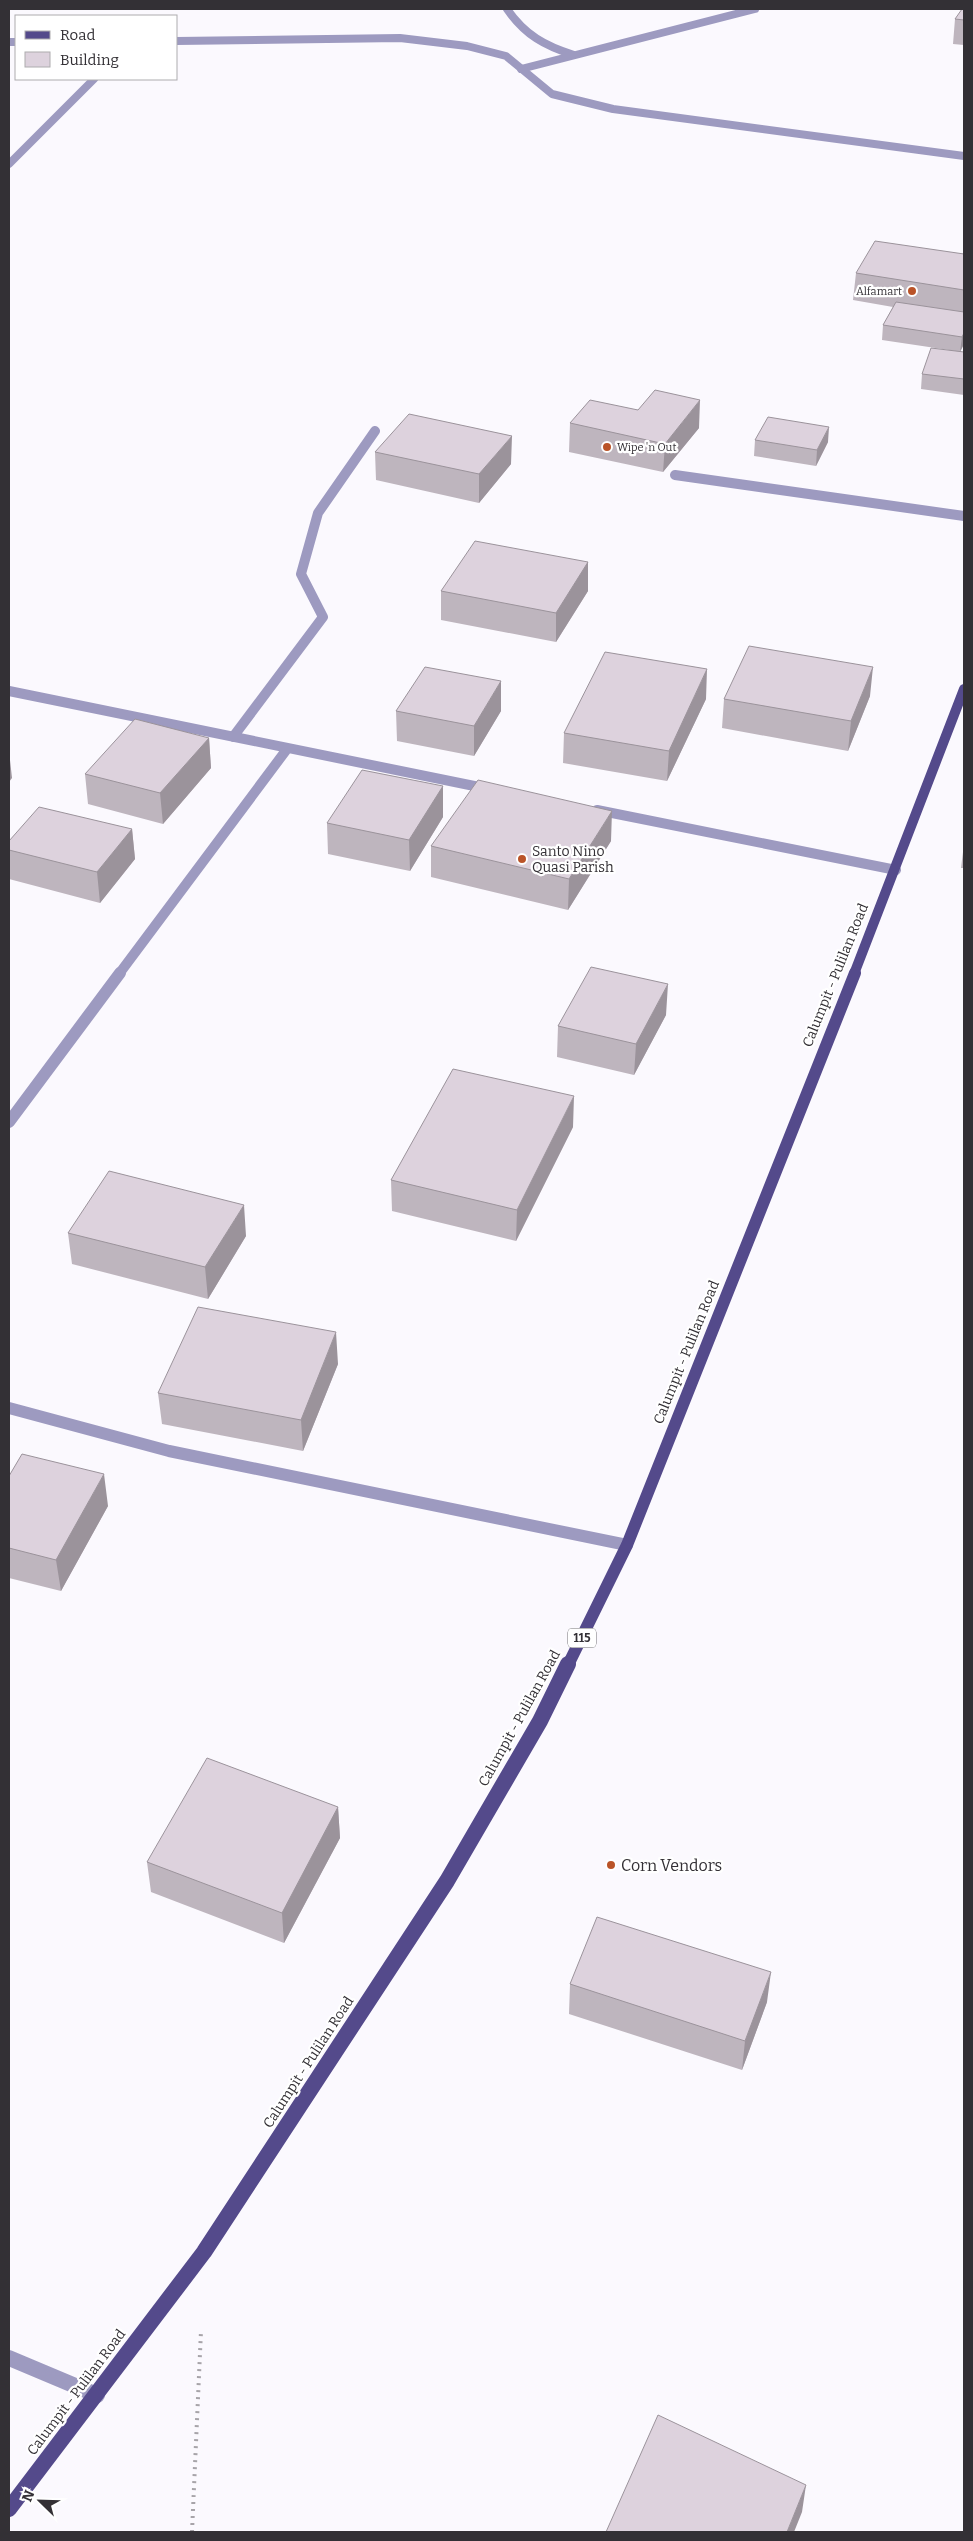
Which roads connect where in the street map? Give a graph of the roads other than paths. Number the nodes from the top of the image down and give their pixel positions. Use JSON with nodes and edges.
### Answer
{"nodes":[{"id":1,"x":508,"y":9,"type":"edge"},
{"id":2,"x":755,"y":9,"type":"edge"},
{"id":3,"x":178,"y":41,"type":"edge"},
{"id":4,"x":574,"y":55,"type":"junction"},
{"id":5,"x":521,"y":69,"type":"junction"},
{"id":6,"x":93,"y":80,"type":"edge"},
{"id":7,"x":964,"y":156,"type":"edge"},
{"id":8,"x":9,"y":164,"type":"edge"},
{"id":9,"x":375,"y":431,"type":"dead end"},
{"id":10,"x":675,"y":475,"type":"dead end"},
{"id":11,"x":964,"y":516,"type":"edge"},
{"id":12,"x":964,"y":689,"type":"edge"},
{"id":13,"x":9,"y":690,"type":"edge"},
{"id":14,"x":233,"y":737,"type":"junction"},
{"id":15,"x":287,"y":749,"type":"junction"},
{"id":16,"x":500,"y":791,"type":"edge"},
{"id":17,"x":587,"y":808,"type":"edge"},
{"id":18,"x":896,"y":870,"type":"junction"},
{"id":19,"x":9,"y":1122,"type":"edge"},
{"id":20,"x":9,"y":1408,"type":"edge"},
{"id":21,"x":628,"y":1545,"type":"junction"},
{"id":22,"x":9,"y":2358,"type":"edge"},
{"id":23,"x":97,"y":2394,"type":"junction"},
{"id":24,"x":9,"y":2509,"type":"edge"}],
"edges":[{"from":1,"to":4,"type":"street"},
{"from":2,"to":4,"type":"street"},
{"from":3,"to":5,"type":"street"},
{"from":4,"to":5,"type":"street"},
{"from":5,"to":7,"type":"street"},
{"from":6,"to":8,"type":"street"},
{"from":9,"to":14,"type":"street"},
{"from":10,"to":11,"type":"street"},
{"from":12,"to":18,"type":"main road","name":"Calumpit - Pulilan Road","number":"115"},
{"from":13,"to":14,"type":"street"},
{"from":14,"to":15,"type":"street"},
{"from":15,"to":16,"type":"street"},
{"from":15,"to":19,"type":"street"},
{"from":17,"to":18,"type":"street"},
{"from":18,"to":21,"type":"main road","name":"Calumpit - Pulilan Road","number":"115"},
{"from":20,"to":21,"type":"street"},
{"from":21,"to":23,"type":"main road","name":"Calumpit - Pulilan Road","number":"115"},
{"from":22,"to":23,"type":"street"},
{"from":23,"to":24,"type":"main road","name":"Calumpit - Pulilan Road","number":"115"}]}
